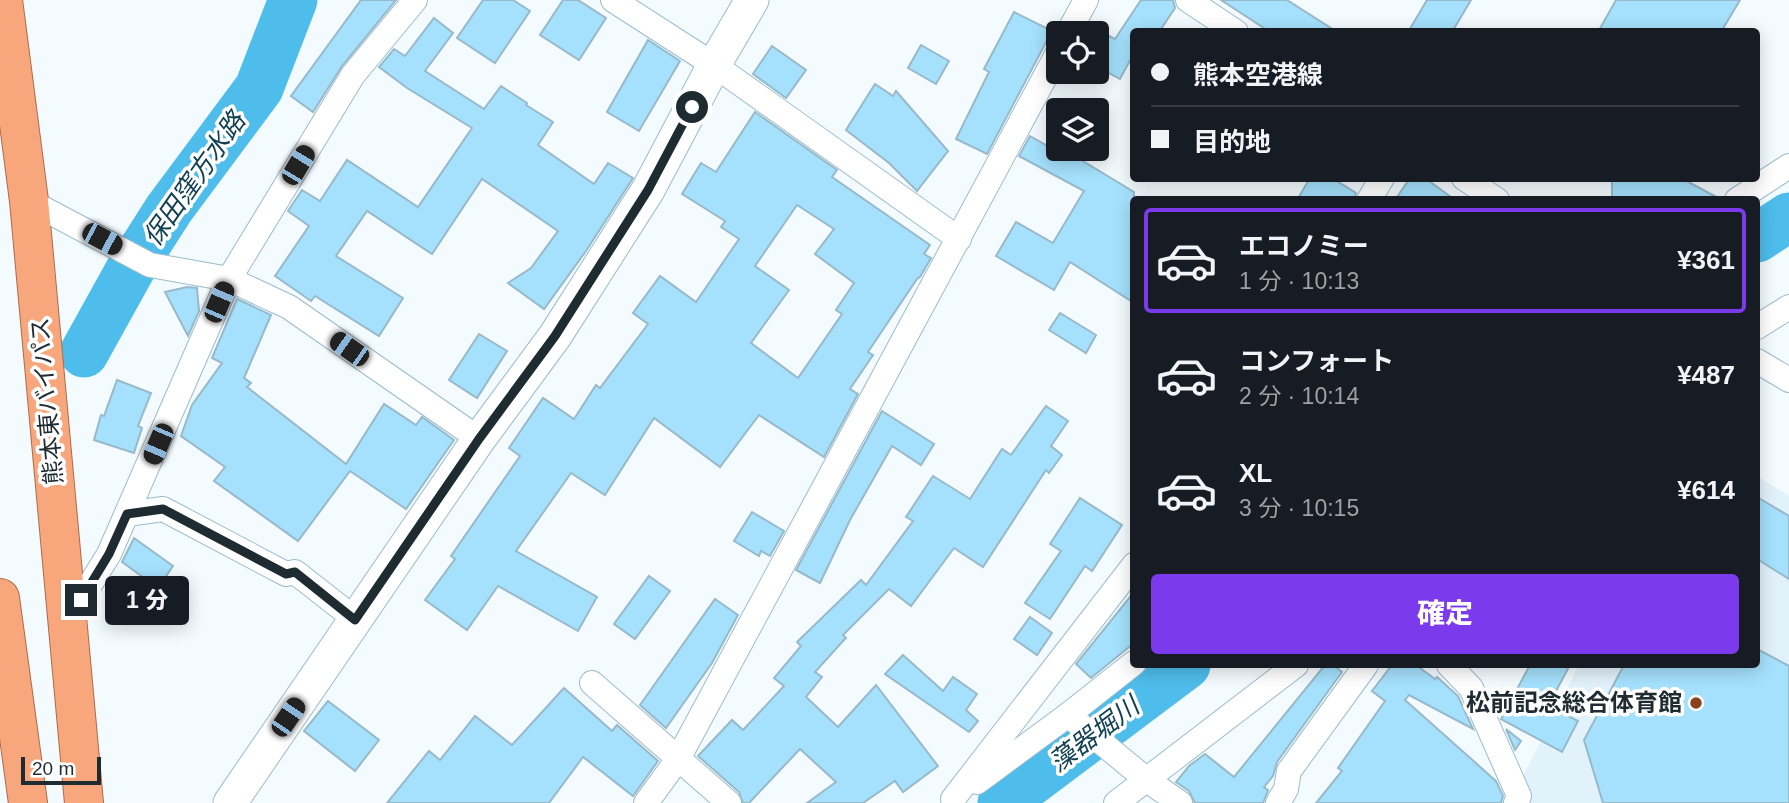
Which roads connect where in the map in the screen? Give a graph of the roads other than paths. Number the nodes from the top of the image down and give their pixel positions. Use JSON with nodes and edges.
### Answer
{"nodes":[{"id":1,"x":3,"y":0,"type":"edge"},
{"id":2,"x":415,"y":0,"type":"edge"},
{"id":3,"x":613,"y":0,"type":"edge"},
{"id":4,"x":752,"y":0,"type":"edge"},
{"id":5,"x":1086,"y":0,"type":"edge"},
{"id":6,"x":1188,"y":0,"type":"edge"},
{"id":7,"x":1075,"y":21,"type":"edge"},
{"id":8,"x":1230,"y":28,"type":"edge"},
{"id":9,"x":714,"y":65,"type":"junction"},
{"id":10,"x":1046,"y":75,"type":"edge"},
{"id":11,"x":1789,"y":166,"type":"edge"},
{"id":12,"x":1470,"y":182,"type":"edge"},
{"id":13,"x":1491,"y":196,"type":"edge"},
{"id":14,"x":1743,"y":196,"type":"edge"},
{"id":15,"x":29,"y":201,"type":"junction"},
{"id":16,"x":959,"y":239,"type":"junction"},
{"id":17,"x":229,"y":279,"type":"junction"},
{"id":18,"x":1789,"y":307,"type":"edge"},
{"id":19,"x":1760,"y":325,"type":"edge"},
{"id":20,"x":1760,"y":363,"type":"edge"},
{"id":21,"x":1789,"y":380,"type":"edge"},
{"id":22,"x":479,"y":439,"type":"junction"},
{"id":23,"x":127,"y":514,"type":"junction"},
{"id":24,"x":1130,"y":570,"type":"edge"},
{"id":25,"x":0,"y":598,"type":"edge"},
{"id":26,"x":355,"y":620,"type":"junction"},
{"id":27,"x":66,"y":622,"type":"junction"},
{"id":28,"x":1130,"y":667,"type":"edge"},
{"id":29,"x":1292,"y":668,"type":"edge"},
{"id":30,"x":1364,"y":668,"type":"edge"},
{"id":31,"x":1452,"y":668,"type":"edge"},
{"id":32,"x":592,"y":683,"type":"dead end"},
{"id":33,"x":7,"y":712,"type":"edge"},
{"id":34,"x":1075,"y":720,"type":"junction"},
{"id":35,"x":678,"y":758,"type":"junction"},
{"id":36,"x":1147,"y":780,"type":"junction"},
{"id":37,"x":951,"y":801,"type":"edge"},
{"id":38,"x":28,"y":803,"type":"edge"},
{"id":39,"x":84,"y":803,"type":"edge"},
{"id":40,"x":230,"y":803,"type":"edge"},
{"id":41,"x":646,"y":803,"type":"edge"},
{"id":42,"x":729,"y":803,"type":"edge"},
{"id":43,"x":1116,"y":803,"type":"edge"},
{"id":44,"x":1180,"y":803,"type":"edge"},
{"id":45,"x":1278,"y":803,"type":"edge"},
{"id":46,"x":1516,"y":803,"type":"edge"}],
"edges":[{"from":1,"to":15,"type":"highway","name":"熊本東バイパス"},
{"from":2,"to":17,"type":"street"},
{"from":3,"to":9,"type":"street"},
{"from":4,"to":9,"type":"main road"},
{"from":5,"to":7,"type":"street"},
{"from":6,"to":8,"type":"street"},
{"from":9,"to":16,"type":"street"},
{"from":9,"to":22,"type":"main road"},
{"from":10,"to":16,"type":"street"},
{"from":11,"to":14,"type":"street"},
{"from":12,"to":13,"type":"street"},
{"from":15,"to":17,"type":"street"},
{"from":15,"to":27,"type":"highway","name":"熊本東バイパス"},
{"from":16,"to":35,"type":"street"},
{"from":17,"to":22,"type":"street"},
{"from":17,"to":23,"type":"street"},
{"from":18,"to":19,"type":"street"},
{"from":20,"to":21,"type":"street"},
{"from":22,"to":26,"type":"main road"},
{"from":23,"to":26,"type":"street"},
{"from":23,"to":27,"type":"street"},
{"from":24,"to":37,"type":"street"},
{"from":25,"to":33,"type":"highway"},
{"from":26,"to":40,"type":"main road"},
{"from":27,"to":39,"type":"highway","name":"熊本東バイパス"},
{"from":28,"to":34,"type":"street"},
{"from":29,"to":36,"type":"street"},
{"from":30,"to":45,"type":"street"},
{"from":31,"to":46,"type":"street"},
{"from":32,"to":35,"type":"street"},
{"from":33,"to":38,"type":"highway"},
{"from":34,"to":36,"type":"street"},
{"from":34,"to":37,"type":"street"},
{"from":35,"to":41,"type":"street"},
{"from":35,"to":42,"type":"street"},
{"from":36,"to":43,"type":"street"},
{"from":36,"to":44,"type":"street"}]}
